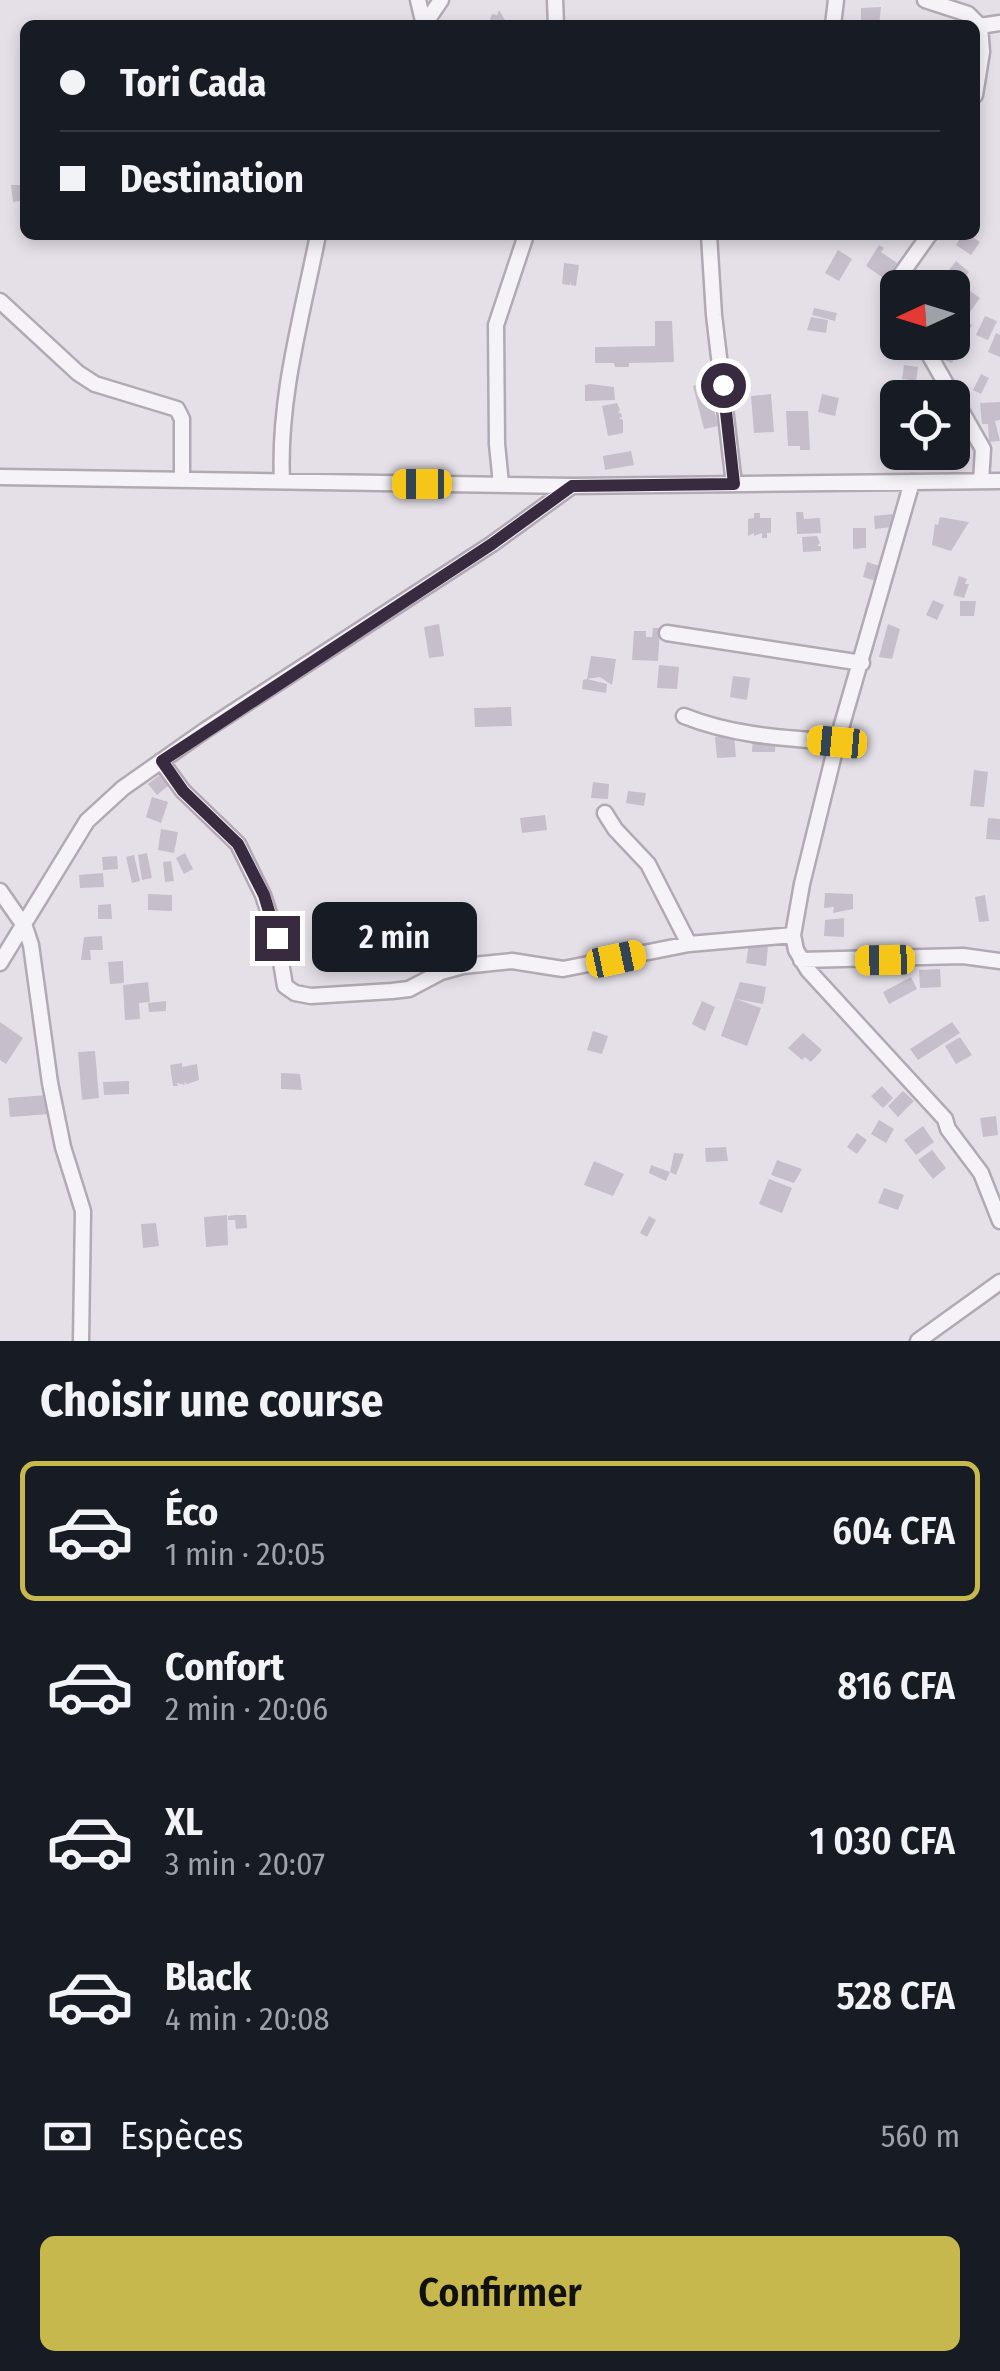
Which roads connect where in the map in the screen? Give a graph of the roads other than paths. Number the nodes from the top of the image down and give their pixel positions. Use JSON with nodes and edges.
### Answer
{"nodes":[{"id":1,"x":924,"y":0,"type":"edge"},
{"id":2,"x":974,"y":20,"type":"edge"},
{"id":3,"x":1000,"y":23,"type":"edge"},
{"id":4,"x":980,"y":26,"type":"joint"},
{"id":5,"x":980,"y":64,"type":"edge"},
{"id":6,"x":317,"y":240,"type":"edge"},
{"id":7,"x":524,"y":240,"type":"edge"},
{"id":8,"x":709,"y":240,"type":"edge"},
{"id":9,"x":926,"y":240,"type":"edge"},
{"id":10,"x":904,"y":270,"type":"edge"},
{"id":11,"x":0,"y":301,"type":"edge"},
{"id":12,"x":932,"y":360,"type":"edge"},
{"id":13,"x":0,"y":478,"type":"edge"},
{"id":14,"x":182,"y":480,"type":"junction"},
{"id":15,"x":282,"y":481,"type":"junction"},
{"id":16,"x":981,"y":481,"type":"junction"},
{"id":17,"x":1000,"y":481,"type":"edge"},
{"id":18,"x":912,"y":482,"type":"junction"},
{"id":19,"x":501,"y":484,"type":"junction"},
{"id":20,"x":734,"y":484,"type":"junction"},
{"id":21,"x":572,"y":486,"type":"junction"},
{"id":22,"x":668,"y":633,"type":"dead end"},
{"id":23,"x":862,"y":662,"type":"junction"},
{"id":24,"x":684,"y":716,"type":"dead end"},
{"id":25,"x":837,"y":742,"type":"junction"},
{"id":26,"x":162,"y":761,"type":"junction"},
{"id":27,"x":605,"y":813,"type":"dead end"},
{"id":28,"x":0,"y":891,"type":"edge"},
{"id":29,"x":25,"y":927,"type":"junction"},
{"id":30,"x":793,"y":935,"type":"junction"},
{"id":31,"x":689,"y":944,"type":"junction"},
{"id":32,"x":800,"y":960,"type":"junction"},
{"id":33,"x":1000,"y":961,"type":"edge"},
{"id":34,"x":0,"y":963,"type":"edge"},
{"id":35,"x":1000,"y":1220,"type":"edge"},
{"id":36,"x":1000,"y":1282,"type":"edge"},
{"id":37,"x":81,"y":1341,"type":"edge"},
{"id":38,"x":918,"y":1341,"type":"edge"}],
"edges":[{"from":1,"to":2,"type":"street"},
{"from":3,"to":4,"type":"street"},
{"from":4,"to":5,"type":"street"},
{"from":6,"to":15,"type":"street"},
{"from":7,"to":19,"type":"street"},
{"from":8,"to":20,"type":"street"},
{"from":9,"to":10,"type":"street"},
{"from":11,"to":14,"type":"street"},
{"from":12,"to":16,"type":"street"},
{"from":13,"to":14,"type":"street"},
{"from":14,"to":15,"type":"street"},
{"from":15,"to":19,"type":"street"},
{"from":16,"to":17,"type":"street"},
{"from":16,"to":18,"type":"street"},
{"from":18,"to":20,"type":"street"},
{"from":18,"to":23,"type":"street"},
{"from":19,"to":21,"type":"street"},
{"from":20,"to":21,"type":"street"},
{"from":21,"to":26,"type":"street"},
{"from":22,"to":23,"type":"street"},
{"from":23,"to":25,"type":"street"},
{"from":24,"to":25,"type":"street"},
{"from":25,"to":30,"type":"street"},
{"from":26,"to":29,"type":"street"},
{"from":26,"to":31,"type":"street"},
{"from":27,"to":31,"type":"street"},
{"from":28,"to":29,"type":"street"},
{"from":29,"to":34,"type":"street"},
{"from":29,"to":37,"type":"street"},
{"from":30,"to":31,"type":"street"},
{"from":30,"to":32,"type":"street"},
{"from":32,"to":33,"type":"street"},
{"from":32,"to":35,"type":"street"},
{"from":36,"to":38,"type":"street"}]}
